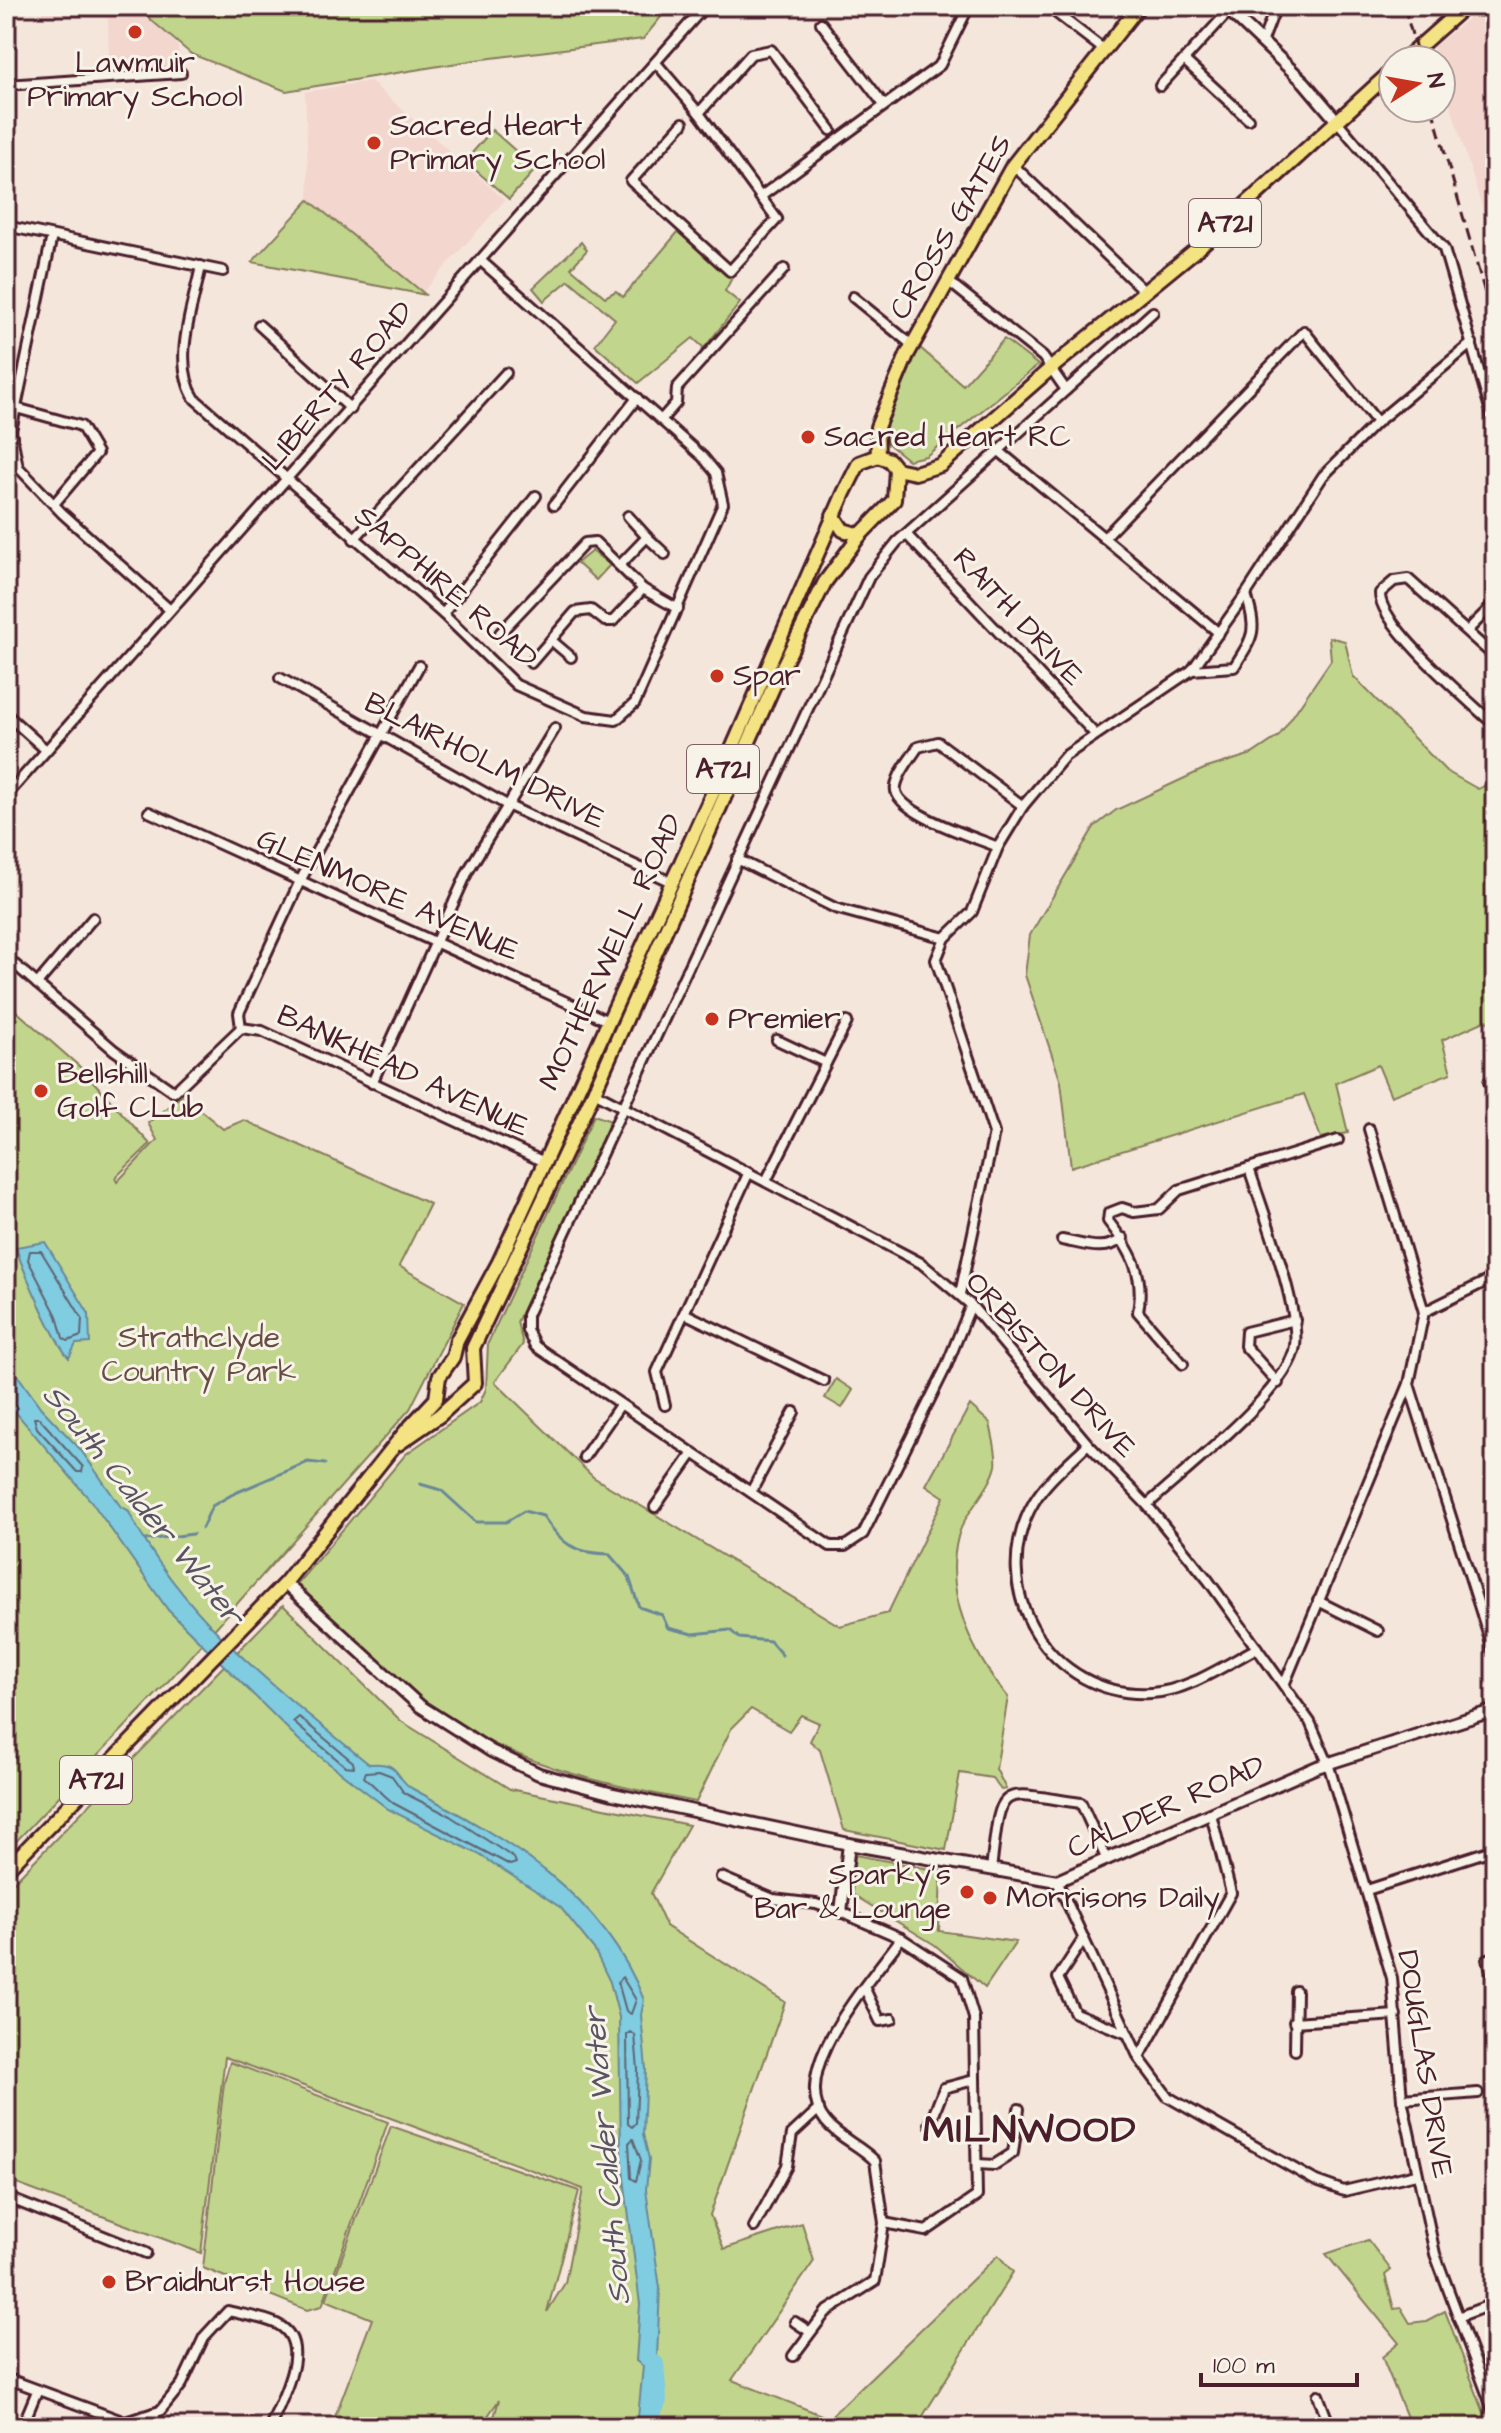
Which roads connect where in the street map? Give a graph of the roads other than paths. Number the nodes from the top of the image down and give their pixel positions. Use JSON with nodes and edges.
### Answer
{"nodes":[{"id":1,"x":705,"y":6,"type":"edge"},
{"id":2,"x":969,"y":6,"type":"edge"},
{"id":3,"x":1047,"y":6,"type":"edge"},
{"id":4,"x":1139,"y":6,"type":"edge"},
{"id":5,"x":1276,"y":6,"type":"edge"},
{"id":6,"x":1465,"y":6,"type":"edge"},
{"id":7,"x":1227,"y":8,"type":"edge"},
{"id":8,"x":821,"y":23,"type":"dead end"},
{"id":9,"x":1262,"y":43,"type":"junction"},
{"id":10,"x":1422,"y":44,"type":"edge"},
{"id":11,"x":1103,"y":49,"type":"junction"},
{"id":12,"x":1184,"y":60,"type":"junction"},
{"id":13,"x":657,"y":64,"type":"junction"},
{"id":14,"x":181,"y":73,"type":"dead end"},
{"id":15,"x":6,"y":85,"type":"edge"},
{"id":16,"x":1377,"y":85,"type":"edge"},
{"id":17,"x":1160,"y":86,"type":"dead end"},
{"id":18,"x":884,"y":105,"type":"junction"},
{"id":19,"x":699,"y":113,"type":"junction"},
{"id":20,"x":1248,"y":119,"type":"dead end"},
{"id":21,"x":1337,"y":121,"type":"junction"},
{"id":22,"x":683,"y":123,"type":"dead end"},
{"id":23,"x":831,"y":130,"type":"dead end"},
{"id":24,"x":1013,"y":165,"type":"junction"},
{"id":25,"x":760,"y":197,"type":"junction"},
{"id":26,"x":6,"y":226,"type":"edge"},
{"id":27,"x":52,"y":236,"type":"junction"},
{"id":28,"x":480,"y":260,"type":"junction"},
{"id":29,"x":201,"y":266,"type":"junction"},
{"id":30,"x":784,"y":269,"type":"dead end"},
{"id":31,"x":223,"y":271,"type":"dead end"},
{"id":32,"x":948,"y":281,"type":"junction"},
{"id":33,"x":1144,"y":291,"type":"junction"},
{"id":34,"x":853,"y":297,"type":"dead end"},
{"id":35,"x":1153,"y":312,"type":"dead end"},
{"id":36,"x":259,"y":325,"type":"dead end"},
{"id":37,"x":1472,"y":343,"type":"junction"},
{"id":38,"x":912,"y":345,"type":"junction"},
{"id":39,"x":1050,"y":369,"type":"junction"},
{"id":40,"x":506,"y":373,"type":"dead end"},
{"id":41,"x":1066,"y":390,"type":"junction"},
{"id":42,"x":637,"y":398,"type":"junction"},
{"id":43,"x":16,"y":408,"type":"junction"},
{"id":44,"x":351,"y":409,"type":"junction"},
{"id":45,"x":661,"y":420,"type":"junction"},
{"id":46,"x":1377,"y":422,"type":"junction"},
{"id":47,"x":1495,"y":426,"type":"edge"},
{"id":48,"x":999,"y":451,"type":"junction"},
{"id":49,"x":878,"y":456,"type":"junction"},
{"id":50,"x":18,"y":467,"type":"junction"},
{"id":51,"x":896,"y":469,"type":"junction"},
{"id":52,"x":6,"y":471,"type":"edge"},
{"id":53,"x":287,"y":480,"type":"junction"},
{"id":54,"x":536,"y":496,"type":"dead end"},
{"id":55,"x":54,"y":504,"type":"junction"},
{"id":56,"x":554,"y":505,"type":"dead end"},
{"id":57,"x":833,"y":515,"type":"junction"},
{"id":58,"x":628,"y":516,"type":"dead end"},
{"id":59,"x":906,"y":534,"type":"junction"},
{"id":60,"x":860,"y":535,"type":"junction"},
{"id":61,"x":647,"y":537,"type":"junction"},
{"id":62,"x":1104,"y":538,"type":"junction"},
{"id":63,"x":354,"y":539,"type":"junction"},
{"id":64,"x":665,"y":554,"type":"dead end"},
{"id":65,"x":620,"y":565,"type":"junction"},
{"id":66,"x":643,"y":589,"type":"junction"},
{"id":67,"x":1246,"y":594,"type":"junction"},
{"id":68,"x":1495,"y":603,"type":"edge"},
{"id":69,"x":678,"y":609,"type":"junction"},
{"id":70,"x":170,"y":610,"type":"junction"},
{"id":71,"x":443,"y":614,"type":"junction"},
{"id":72,"x":1468,"y":630,"type":"junction"},
{"id":73,"x":500,"y":633,"type":"dead end"},
{"id":74,"x":1219,"y":633,"type":"junction"},
{"id":75,"x":551,"y":640,"type":"junction"},
{"id":76,"x":571,"y":657,"type":"dead end"},
{"id":77,"x":1495,"y":657,"type":"edge"},
{"id":78,"x":531,"y":663,"type":"dead end"},
{"id":79,"x":419,"y":666,"type":"dead end"},
{"id":80,"x":1192,"y":670,"type":"junction"},
{"id":81,"x":280,"y":678,"type":"dead end"},
{"id":82,"x":6,"y":714,"type":"edge"},
{"id":83,"x":1495,"y":719,"type":"edge"},
{"id":84,"x":555,"y":728,"type":"dead end"},
{"id":85,"x":1094,"y":733,"type":"junction"},
{"id":86,"x":380,"y":737,"type":"junction"},
{"id":87,"x":46,"y":750,"type":"junction"},
{"id":88,"x":6,"y":796,"type":"edge"},
{"id":89,"x":507,"y":805,"type":"junction"},
{"id":90,"x":1023,"y":806,"type":"junction"},
{"id":91,"x":149,"y":812,"type":"dead end"},
{"id":92,"x":998,"y":847,"type":"junction"},
{"id":93,"x":737,"y":859,"type":"junction"},
{"id":94,"x":300,"y":881,"type":"junction"},
{"id":95,"x":671,"y":882,"type":"junction"},
{"id":96,"x":93,"y":918,"type":"dead end"},
{"id":97,"x":945,"y":938,"type":"junction"},
{"id":98,"x":434,"y":941,"type":"junction"},
{"id":99,"x":6,"y":957,"type":"edge"},
{"id":100,"x":37,"y":984,"type":"junction"},
{"id":101,"x":608,"y":1021,"type":"junction"},
{"id":102,"x":847,"y":1022,"type":"dead end"},
{"id":103,"x":241,"y":1028,"type":"junction"},
{"id":104,"x":777,"y":1040,"type":"dead end"},
{"id":105,"x":826,"y":1063,"type":"junction"},
{"id":106,"x":1489,"y":1082,"type":"dead end"},
{"id":107,"x":372,"y":1083,"type":"junction"},
{"id":108,"x":594,"y":1092,"type":"junction"},
{"id":109,"x":1495,"y":1093,"type":"edge"},
{"id":110,"x":622,"y":1105,"type":"junction"},
{"id":111,"x":1369,"y":1129,"type":"dead end"},
{"id":112,"x":1338,"y":1140,"type":"dead end"},
{"id":113,"x":544,"y":1162,"type":"junction"},
{"id":114,"x":1249,"y":1168,"type":"junction"},
{"id":115,"x":749,"y":1172,"type":"junction"},
{"id":116,"x":766,"y":1181,"type":"junction"},
{"id":117,"x":1123,"y":1238,"type":"junction"},
{"id":118,"x":1062,"y":1240,"type":"dead end"},
{"id":119,"x":1495,"y":1277,"type":"edge"},
{"id":120,"x":960,"y":1294,"type":"junction"},
{"id":121,"x":971,"y":1305,"type":"junction"},
{"id":122,"x":1424,"y":1312,"type":"junction"},
{"id":123,"x":684,"y":1313,"type":"junction"},
{"id":124,"x":1295,"y":1320,"type":"junction"},
{"id":125,"x":450,"y":1363,"type":"junction"},
{"id":126,"x":1183,"y":1364,"type":"dead end"},
{"id":127,"x":473,"y":1370,"type":"junction"},
{"id":128,"x":824,"y":1381,"type":"dead end"},
{"id":129,"x":1278,"y":1383,"type":"junction"},
{"id":130,"x":1409,"y":1384,"type":"junction"},
{"id":131,"x":440,"y":1385,"type":"junction"},
{"id":132,"x":462,"y":1396,"type":"junction"},
{"id":133,"x":620,"y":1405,"type":"junction"},
{"id":134,"x":665,"y":1405,"type":"dead end"},
{"id":135,"x":794,"y":1412,"type":"dead end"},
{"id":136,"x":398,"y":1444,"type":"junction"},
{"id":137,"x":1088,"y":1444,"type":"junction"},
{"id":138,"x":693,"y":1453,"type":"junction"},
{"id":139,"x":584,"y":1457,"type":"dead end"},
{"id":140,"x":751,"y":1492,"type":"junction"},
{"id":141,"x":1147,"y":1505,"type":"junction"},
{"id":142,"x":655,"y":1507,"type":"dead end"},
{"id":143,"x":285,"y":1583,"type":"junction"},
{"id":144,"x":1318,"y":1601,"type":"junction"},
{"id":145,"x":1378,"y":1631,"type":"dead end"},
{"id":146,"x":1257,"y":1648,"type":"junction"},
{"id":147,"x":1495,"y":1656,"type":"edge"},
{"id":148,"x":1284,"y":1685,"type":"junction"},
{"id":149,"x":1495,"y":1710,"type":"edge"},
{"id":150,"x":1328,"y":1763,"type":"junction"},
{"id":151,"x":1211,"y":1814,"type":"junction"},
{"id":152,"x":849,"y":1844,"type":"junction"},
{"id":153,"x":1495,"y":1849,"type":"edge"},
{"id":154,"x":1107,"y":1860,"type":"junction"},
{"id":155,"x":6,"y":1870,"type":"edge"},
{"id":156,"x":991,"y":1870,"type":"junction"},
{"id":157,"x":721,"y":1877,"type":"dead end"},
{"id":158,"x":1057,"y":1881,"type":"junction"},
{"id":159,"x":1367,"y":1890,"type":"junction"},
{"id":160,"x":841,"y":1912,"type":"junction"},
{"id":161,"x":901,"y":1938,"type":"junction"},
{"id":162,"x":1084,"y":1938,"type":"junction"},
{"id":163,"x":1495,"y":1957,"type":"edge"},
{"id":164,"x":1495,"y":1972,"type":"edge"},
{"id":165,"x":865,"y":1989,"type":"junction"},
{"id":166,"x":1296,"y":1991,"type":"dead end"},
{"id":167,"x":1396,"y":2015,"type":"junction"},
{"id":168,"x":892,"y":2019,"type":"dead end"},
{"id":169,"x":880,"y":2021,"type":"junction"},
{"id":170,"x":1294,"y":2022,"type":"junction"},
{"id":171,"x":881,"y":2034,"type":"dead end"},
{"id":172,"x":1128,"y":2034,"type":"junction"},
{"id":173,"x":1295,"y":2050,"type":"dead end"},
{"id":174,"x":1139,"y":2058,"type":"junction"},
{"id":175,"x":974,"y":2080,"type":"junction"},
{"id":176,"x":1478,"y":2093,"type":"dead end"},
{"id":177,"x":1402,"y":2099,"type":"junction"},
{"id":178,"x":819,"y":2109,"type":"junction"},
{"id":179,"x":1019,"y":2109,"type":"dead end"},
{"id":180,"x":930,"y":2124,"type":"dead end"},
{"id":181,"x":978,"y":2164,"type":"junction"},
{"id":182,"x":1416,"y":2174,"type":"junction"},
{"id":183,"x":6,"y":2197,"type":"edge"},
{"id":184,"x":884,"y":2223,"type":"junction"},
{"id":185,"x":754,"y":2227,"type":"dead end"},
{"id":186,"x":146,"y":2253,"type":"dead end"},
{"id":187,"x":1495,"y":2303,"type":"edge"},
{"id":188,"x":1458,"y":2317,"type":"junction"},
{"id":189,"x":795,"y":2322,"type":"dead end"},
{"id":190,"x":810,"y":2332,"type":"junction"},
{"id":191,"x":793,"y":2356,"type":"dead end"},
{"id":192,"x":6,"y":2378,"type":"edge"},
{"id":193,"x":37,"y":2391,"type":"junction"},
{"id":194,"x":1318,"y":2395,"type":"dead end"},
{"id":195,"x":153,"y":2413,"type":"junction"},
{"id":196,"x":1495,"y":2415,"type":"edge"},
{"id":197,"x":22,"y":2427,"type":"edge"},
{"id":198,"x":160,"y":2427,"type":"edge"},
{"id":199,"x":270,"y":2427,"type":"edge"},
{"id":200,"x":1330,"y":2427,"type":"edge"}],
"edges":[{"from":1,"to":13,"type":"street","name":"LIBERTY ROAD"},
{"from":2,"to":18,"type":"street"},
{"from":3,"to":11,"type":"street"},
{"from":4,"to":11,"type":"main road","name":"CROSS GATES"},
{"from":5,"to":9,"type":"street"},
{"from":6,"to":10,"type":"main road"},
{"from":7,"to":9,"type":"street"},
{"from":7,"to":12,"type":"street"},
{"from":8,"to":18,"type":"street"},
{"from":9,"to":21,"type":"street"},
{"from":11,"to":24,"type":"main road","name":"CROSS GATES"},
{"from":12,"to":17,"type":"street"},
{"from":12,"to":20,"type":"street"},
{"from":13,"to":19,"type":"street"},
{"from":13,"to":28,"type":"street","name":"LIBERTY ROAD"},
{"from":14,"to":15,"type":"street"},
{"from":16,"to":21,"type":"main road","number":"A721"},
{"from":18,"to":25,"type":"street"},
{"from":19,"to":23,"type":"street"},
{"from":19,"to":25,"type":"street"},
{"from":21,"to":33,"type":"main road","number":"A721"},
{"from":21,"to":37,"type":"street"},
{"from":22,"to":25,"type":"street"},
{"from":24,"to":32,"type":"main road","name":"CROSS GATES"},
{"from":24,"to":33,"type":"street"},
{"from":26,"to":27,"type":"street"},
{"from":27,"to":29,"type":"street"},
{"from":27,"to":43,"type":"street"},
{"from":28,"to":42,"type":"street","name":"SAPPHIRE ROAD"},
{"from":28,"to":44,"type":"street","name":"LIBERTY ROAD"},
{"from":29,"to":31,"type":"street"},
{"from":29,"to":53,"type":"street","name":"SAPPHIRE ROAD"},
{"from":30,"to":45,"type":"street"},
{"from":32,"to":38,"type":"main road","name":"CROSS GATES"},
{"from":32,"to":39,"type":"street"},
{"from":33,"to":39,"type":"main road","number":"A721"},
{"from":34,"to":38,"type":"street"},
{"from":35,"to":41,"type":"street"},
{"from":36,"to":44,"type":"street"},
{"from":37,"to":46,"type":"street"},
{"from":37,"to":47,"type":"street"},
{"from":38,"to":49,"type":"main road","name":"CROSS GATES"},
{"from":39,"to":41,"type":"street"},
{"from":39,"to":51,"type":"main road","number":"A721"},
{"from":40,"to":63,"type":"street"},
{"from":41,"to":48,"type":"street"},
{"from":42,"to":45,"type":"street","name":"SAPPHIRE ROAD"},
{"from":42,"to":56,"type":"street"},
{"from":43,"to":50,"type":"street"},
{"from":43,"to":55,"type":"street"},
{"from":44,"to":53,"type":"street","name":"LIBERTY ROAD"},
{"from":45,"to":69,"type":"street","name":"SAPPHIRE ROAD"},
{"from":46,"to":62,"type":"street"},
{"from":46,"to":67,"type":"street"},
{"from":48,"to":59,"type":"street"},
{"from":48,"to":62,"type":"street"},
{"from":49,"to":51,"type":"main road"},
{"from":49,"to":57,"type":"main road","name":"MOTHERWELL ROAD","number":"A721"},
{"from":50,"to":52,"type":"street"},
{"from":50,"to":55,"type":"street"},
{"from":51,"to":60,"type":"main road","name":"MOTHERWELL ROAD","number":"A721"},
{"from":53,"to":63,"type":"street","name":"SAPPHIRE ROAD"},
{"from":53,"to":70,"type":"street","name":"LIBERTY ROAD"},
{"from":54,"to":71,"type":"street"},
{"from":55,"to":70,"type":"street"},
{"from":57,"to":60,"type":"main road"},
{"from":57,"to":95,"type":"main road","name":"MOTHERWELL ROAD","number":"A721"},
{"from":58,"to":61,"type":"street"},
{"from":59,"to":85,"type":"street","name":"RAITH DRIVE"},
{"from":59,"to":93,"type":"street"},
{"from":60,"to":108,"type":"main road","name":"MOTHERWELL ROAD","number":"A721"},
{"from":61,"to":64,"type":"street"},
{"from":61,"to":65,"type":"street"},
{"from":62,"to":74,"type":"street"},
{"from":63,"to":71,"type":"street","name":"SAPPHIRE ROAD"},
{"from":65,"to":66,"type":"street"},
{"from":65,"to":73,"type":"street"},
{"from":66,"to":69,"type":"street"},
{"from":66,"to":75,"type":"street"},
{"from":67,"to":74,"type":"street"},
{"from":67,"to":80,"type":"street"},
{"from":68,"to":72,"type":"street"},
{"from":69,"to":71,"type":"street","name":"SAPPHIRE ROAD"},
{"from":70,"to":87,"type":"street","name":"LIBERTY ROAD"},
{"from":72,"to":77,"type":"street"},
{"from":72,"to":83,"type":"street"},
{"from":74,"to":80,"type":"street"},
{"from":75,"to":76,"type":"street"},
{"from":75,"to":78,"type":"street"},
{"from":79,"to":86,"type":"street"},
{"from":80,"to":85,"type":"street"},
{"from":81,"to":86,"type":"street","name":"BLAIRHOLM DRIVE"},
{"from":82,"to":87,"type":"street"},
{"from":84,"to":89,"type":"street"},
{"from":85,"to":90,"type":"street"},
{"from":86,"to":89,"type":"street","name":"BLAIRHOLM DRIVE"},
{"from":86,"to":94,"type":"street"},
{"from":87,"to":88,"type":"street","name":"LIBERTY ROAD"},
{"from":89,"to":95,"type":"street","name":"BLAIRHOLM DRIVE"},
{"from":89,"to":98,"type":"street"},
{"from":90,"to":92,"type":"street"},
{"from":90,"to":92,"type":"street"},
{"from":91,"to":94,"type":"street","name":"GLENMORE AVENUE"},
{"from":92,"to":97,"type":"street"},
{"from":93,"to":97,"type":"street"},
{"from":93,"to":110,"type":"street"},
{"from":94,"to":98,"type":"street","name":"GLENMORE AVENUE"},
{"from":94,"to":103,"type":"street"},
{"from":95,"to":101,"type":"main road","name":"MOTHERWELL ROAD","number":"A721"},
{"from":96,"to":100,"type":"street"},
{"from":97,"to":120,"type":"street"},
{"from":98,"to":101,"type":"street","name":"GLENMORE AVENUE"},
{"from":98,"to":107,"type":"street"},
{"from":99,"to":100,"type":"street"},
{"from":100,"to":103,"type":"street"},
{"from":101,"to":113,"type":"main road","name":"MOTHERWELL ROAD","number":"A721"},
{"from":102,"to":105,"type":"street"},
{"from":103,"to":107,"type":"street","name":"BANKHEAD AVENUE"},
{"from":104,"to":105,"type":"street"},
{"from":105,"to":116,"type":"street"},
{"from":106,"to":109,"type":"street"},
{"from":107,"to":113,"type":"street","name":"BANKHEAD AVENUE"},
{"from":108,"to":110,"type":"street","name":"ORBISTON DRIVE"},
{"from":108,"to":127,"type":"main road","name":"MOTHERWELL ROAD","number":"A721"},
{"from":110,"to":115,"type":"street","name":"ORBISTON DRIVE"},
{"from":110,"to":133,"type":"street"},
{"from":111,"to":122,"type":"street"},
{"from":112,"to":114,"type":"street"},
{"from":113,"to":125,"type":"main road","name":"MOTHERWELL ROAD","number":"A721"},
{"from":114,"to":117,"type":"street"},
{"from":114,"to":124,"type":"street"},
{"from":115,"to":116,"type":"street","name":"ORBISTON DRIVE"},
{"from":115,"to":123,"type":"street"},
{"from":116,"to":120,"type":"street","name":"ORBISTON DRIVE"},
{"from":117,"to":118,"type":"street"},
{"from":117,"to":126,"type":"street"},
{"from":119,"to":122,"type":"street"},
{"from":120,"to":121,"type":"street","name":"ORBISTON DRIVE"},
{"from":121,"to":137,"type":"street","name":"ORBISTON DRIVE"},
{"from":121,"to":140,"type":"street"},
{"from":122,"to":130,"type":"street"},
{"from":123,"to":128,"type":"street"},
{"from":123,"to":134,"type":"street"},
{"from":124,"to":129,"type":"street"},
{"from":124,"to":129,"type":"street"},
{"from":125,"to":127,"type":"main road"},
{"from":125,"to":131,"type":"main road","number":"A721"},
{"from":127,"to":132,"type":"main road","number":"A721"},
{"from":129,"to":141,"type":"street"},
{"from":130,"to":144,"type":"street"},
{"from":130,"to":147,"type":"street"},
{"from":131,"to":132,"type":"main road"},
{"from":131,"to":136,"type":"main road","number":"A721"},
{"from":132,"to":136,"type":"main road","number":"A721"},
{"from":133,"to":138,"type":"street"},
{"from":133,"to":139,"type":"street"},
{"from":135,"to":140,"type":"street"},
{"from":136,"to":143,"type":"main road","number":"A721"},
{"from":137,"to":141,"type":"street","name":"ORBISTON DRIVE"},
{"from":137,"to":146,"type":"street"},
{"from":138,"to":140,"type":"street"},
{"from":138,"to":142,"type":"street"},
{"from":141,"to":146,"type":"street","name":"ORBISTON DRIVE"},
{"from":143,"to":152,"type":"street","name":"CALDER ROAD"},
{"from":143,"to":155,"type":"main road","number":"A721"},
{"from":144,"to":145,"type":"street"},
{"from":144,"to":148,"type":"street"},
{"from":146,"to":148,"type":"street","name":"ORBISTON DRIVE"},
{"from":148,"to":150,"type":"street","name":"ORBISTON DRIVE"},
{"from":149,"to":150,"type":"street","name":"CALDER ROAD"},
{"from":150,"to":151,"type":"street","name":"CALDER ROAD"},
{"from":150,"to":159,"type":"street","name":"DOUGLAS DRIVE"},
{"from":151,"to":154,"type":"street","name":"CALDER ROAD"},
{"from":151,"to":174,"type":"street"},
{"from":152,"to":156,"type":"street","name":"CALDER ROAD"},
{"from":152,"to":160,"type":"street"},
{"from":153,"to":159,"type":"street"},
{"from":154,"to":156,"type":"street"},
{"from":154,"to":158,"type":"street","name":"CALDER ROAD"},
{"from":156,"to":158,"type":"street","name":"CALDER ROAD"},
{"from":157,"to":160,"type":"street"},
{"from":158,"to":162,"type":"street"},
{"from":159,"to":167,"type":"street","name":"DOUGLAS DRIVE"},
{"from":160,"to":161,"type":"street"},
{"from":161,"to":165,"type":"street"},
{"from":161,"to":175,"type":"street"},
{"from":162,"to":172,"type":"street"},
{"from":162,"to":172,"type":"street"},
{"from":163,"to":164,"type":"street"},
{"from":165,"to":169,"type":"street"},
{"from":165,"to":178,"type":"street"},
{"from":166,"to":170,"type":"street"},
{"from":167,"to":170,"type":"street"},
{"from":167,"to":177,"type":"street","name":"DOUGLAS DRIVE"},
{"from":168,"to":169,"type":"street"},
{"from":169,"to":171,"type":"street"},
{"from":170,"to":173,"type":"street"},
{"from":172,"to":174,"type":"street"},
{"from":174,"to":182,"type":"street"},
{"from":175,"to":180,"type":"street"},
{"from":175,"to":181,"type":"street"},
{"from":176,"to":177,"type":"street"},
{"from":177,"to":182,"type":"street","name":"DOUGLAS DRIVE"},
{"from":178,"to":184,"type":"street"},
{"from":178,"to":185,"type":"street"},
{"from":179,"to":181,"type":"street"},
{"from":181,"to":184,"type":"street"},
{"from":182,"to":188,"type":"street","name":"DOUGLAS DRIVE"},
{"from":183,"to":186,"type":"street"},
{"from":184,"to":190,"type":"street"},
{"from":187,"to":188,"type":"street"},
{"from":188,"to":196,"type":"street","name":"DOUGLAS DRIVE"},
{"from":189,"to":190,"type":"street"},
{"from":190,"to":191,"type":"street"},
{"from":192,"to":193,"type":"street"},
{"from":193,"to":195,"type":"street"},
{"from":193,"to":197,"type":"street"},
{"from":194,"to":200,"type":"street"},
{"from":195,"to":198,"type":"street"},
{"from":195,"to":199,"type":"street"}]}
